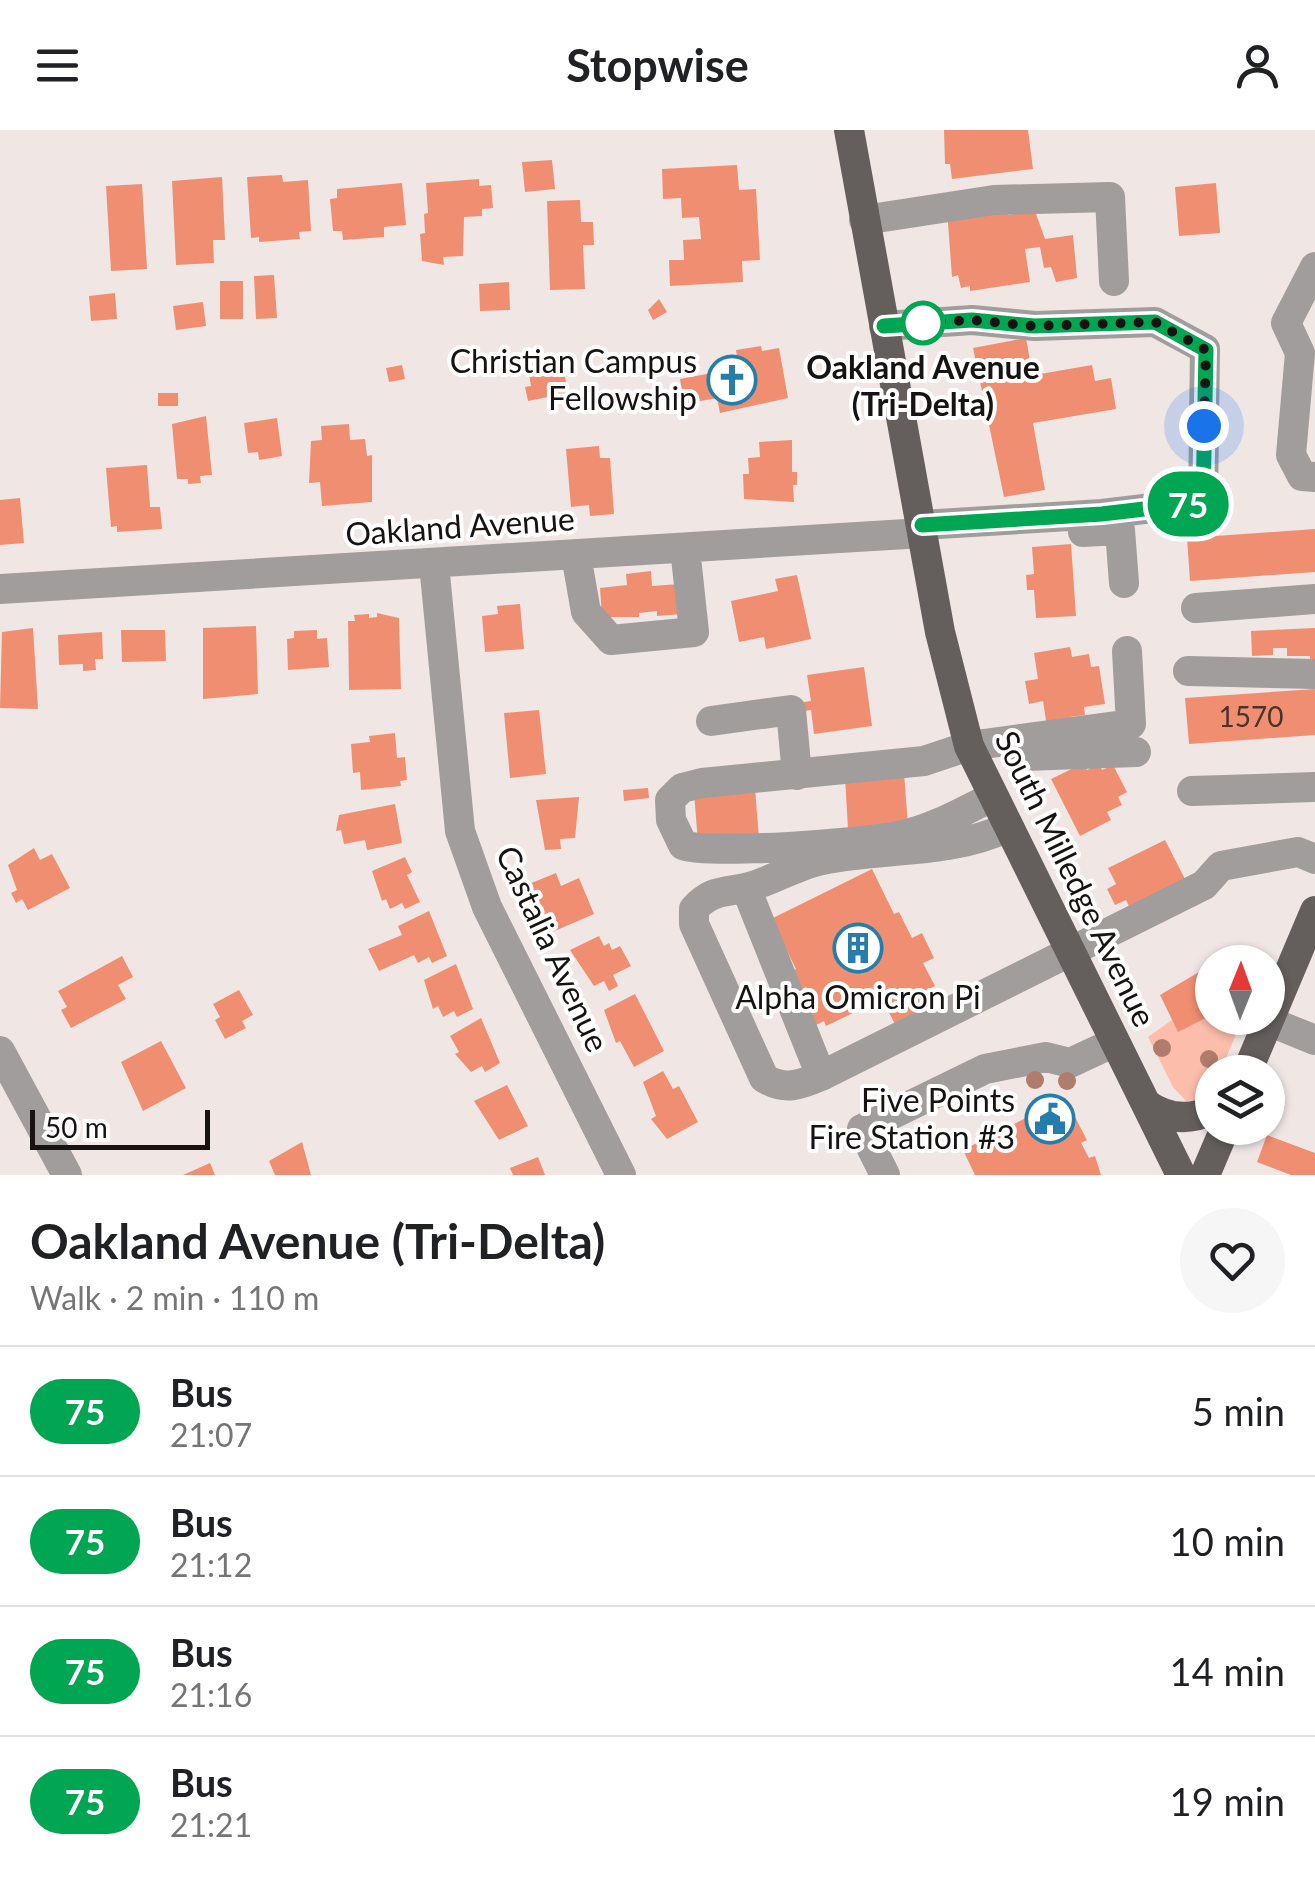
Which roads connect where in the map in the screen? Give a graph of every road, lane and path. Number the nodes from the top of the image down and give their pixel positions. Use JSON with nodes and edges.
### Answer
{"nodes":[{"id":1,"x":849,"y":130,"type":"edge"},
{"id":2,"x":864,"y":220,"type":"junction"},
{"id":3,"x":1315,"y":267,"type":"edge"},
{"id":4,"x":1114,"y":282,"type":"dead end"},
{"id":5,"x":884,"y":326,"type":"junction"},
{"id":6,"x":1315,"y":477,"type":"edge"},
{"id":7,"x":923,"y":534,"type":"junction"},
{"id":8,"x":684,"y":548,"type":"junction"},
{"id":9,"x":576,"y":555,"type":"junction"},
{"id":10,"x":434,"y":564,"type":"junction"},
{"id":11,"x":1124,"y":583,"type":"dead end"},
{"id":12,"x":0,"y":589,"type":"edge"},
{"id":13,"x":1315,"y":599,"type":"edge"},
{"id":14,"x":1196,"y":608,"type":"dead end"},
{"id":15,"x":1127,"y":651,"type":"dead end"},
{"id":16,"x":1188,"y":671,"type":"dead end"},
{"id":17,"x":1315,"y":674,"type":"edge"},
{"id":18,"x":711,"y":721,"type":"dead end"},
{"id":19,"x":1136,"y":752,"type":"dead end"},
{"id":20,"x":974,"y":758,"type":"junction"},
{"id":21,"x":797,"y":775,"type":"junction"},
{"id":22,"x":1315,"y":786,"type":"edge"},
{"id":23,"x":1192,"y":791,"type":"dead end"},
{"id":24,"x":992,"y":797,"type":"junction"},
{"id":25,"x":1006,"y":828,"type":"junction"},
{"id":26,"x":1315,"y":859,"type":"edge"},
{"id":27,"x":746,"y":888,"type":"junction"},
{"id":28,"x":1315,"y":911,"type":"edge"},
{"id":29,"x":1071,"y":954,"type":"junction"},
{"id":30,"x":1285,"y":981,"type":"edge"},
{"id":31,"x":1285,"y":1028,"type":"edge"},
{"id":32,"x":1315,"y":1040,"type":"edge"},
{"id":33,"x":1115,"y":1042,"type":"junction"},
{"id":34,"x":0,"y":1051,"type":"edge"},
{"id":35,"x":822,"y":1076,"type":"junction"},
{"id":36,"x":1146,"y":1104,"type":"junction"},
{"id":37,"x":1195,"y":1115,"type":"edge"},
{"id":38,"x":1218,"y":1145,"type":"edge"},
{"id":39,"x":67,"y":1175,"type":"edge"},
{"id":40,"x":621,"y":1175,"type":"edge"},
{"id":41,"x":885,"y":1175,"type":"edge"},
{"id":42,"x":1181,"y":1175,"type":"edge"},
{"id":43,"x":1205,"y":1175,"type":"edge"}],
"edges":[{"from":1,"to":2,"type":"main road","name":"South Milledge Avenue"},
{"from":2,"to":4,"type":"street"},
{"from":2,"to":5,"type":"main road","name":"South Milledge Avenue"},
{"from":3,"to":6,"type":"street"},
{"from":5,"to":7,"type":"main road","name":"South Milledge Avenue"},
{"from":5,"to":7,"type":"street"},
{"from":7,"to":8,"type":"street","name":"Oakland Avenue"},
{"from":7,"to":11,"type":"street"},
{"from":7,"to":20,"type":"main road","name":"South Milledge Avenue"},
{"from":8,"to":9,"type":"street","name":"Oakland Avenue"},
{"from":8,"to":9,"type":"street"},
{"from":9,"to":10,"type":"street","name":"Oakland Avenue"},
{"from":10,"to":12,"type":"street","name":"Oakland Avenue"},
{"from":10,"to":40,"type":"street","name":"Castalia Avenue"},
{"from":13,"to":14,"type":"street"},
{"from":15,"to":20,"type":"street"},
{"from":16,"to":17,"type":"street"},
{"from":18,"to":21,"type":"street"},
{"from":19,"to":20,"type":"street"},
{"from":20,"to":21,"type":"street"},
{"from":20,"to":24,"type":"main road","name":"South Milledge Avenue"},
{"from":21,"to":24,"type":"street"},
{"from":22,"to":23,"type":"street"},
{"from":24,"to":25,"type":"main road","name":"South Milledge Avenue"},
{"from":25,"to":27,"type":"street"},
{"from":25,"to":29,"type":"main road","name":"South Milledge Avenue"},
{"from":26,"to":29,"type":"street"},
{"from":27,"to":35,"type":"street"},
{"from":27,"to":35,"type":"street"},
{"from":28,"to":30,"type":"main road"},
{"from":29,"to":33,"type":"main road","name":"South Milledge Avenue"},
{"from":29,"to":35,"type":"street"},
{"from":31,"to":32,"type":"street"},
{"from":33,"to":36,"type":"main road","name":"South Milledge Avenue"},
{"from":33,"to":41,"type":"street"},
{"from":34,"to":39,"type":"street"},
{"from":36,"to":37,"type":"main road"},
{"from":36,"to":42,"type":"main road","name":"South Milledge Avenue"},
{"from":38,"to":43,"type":"main road"}]}
